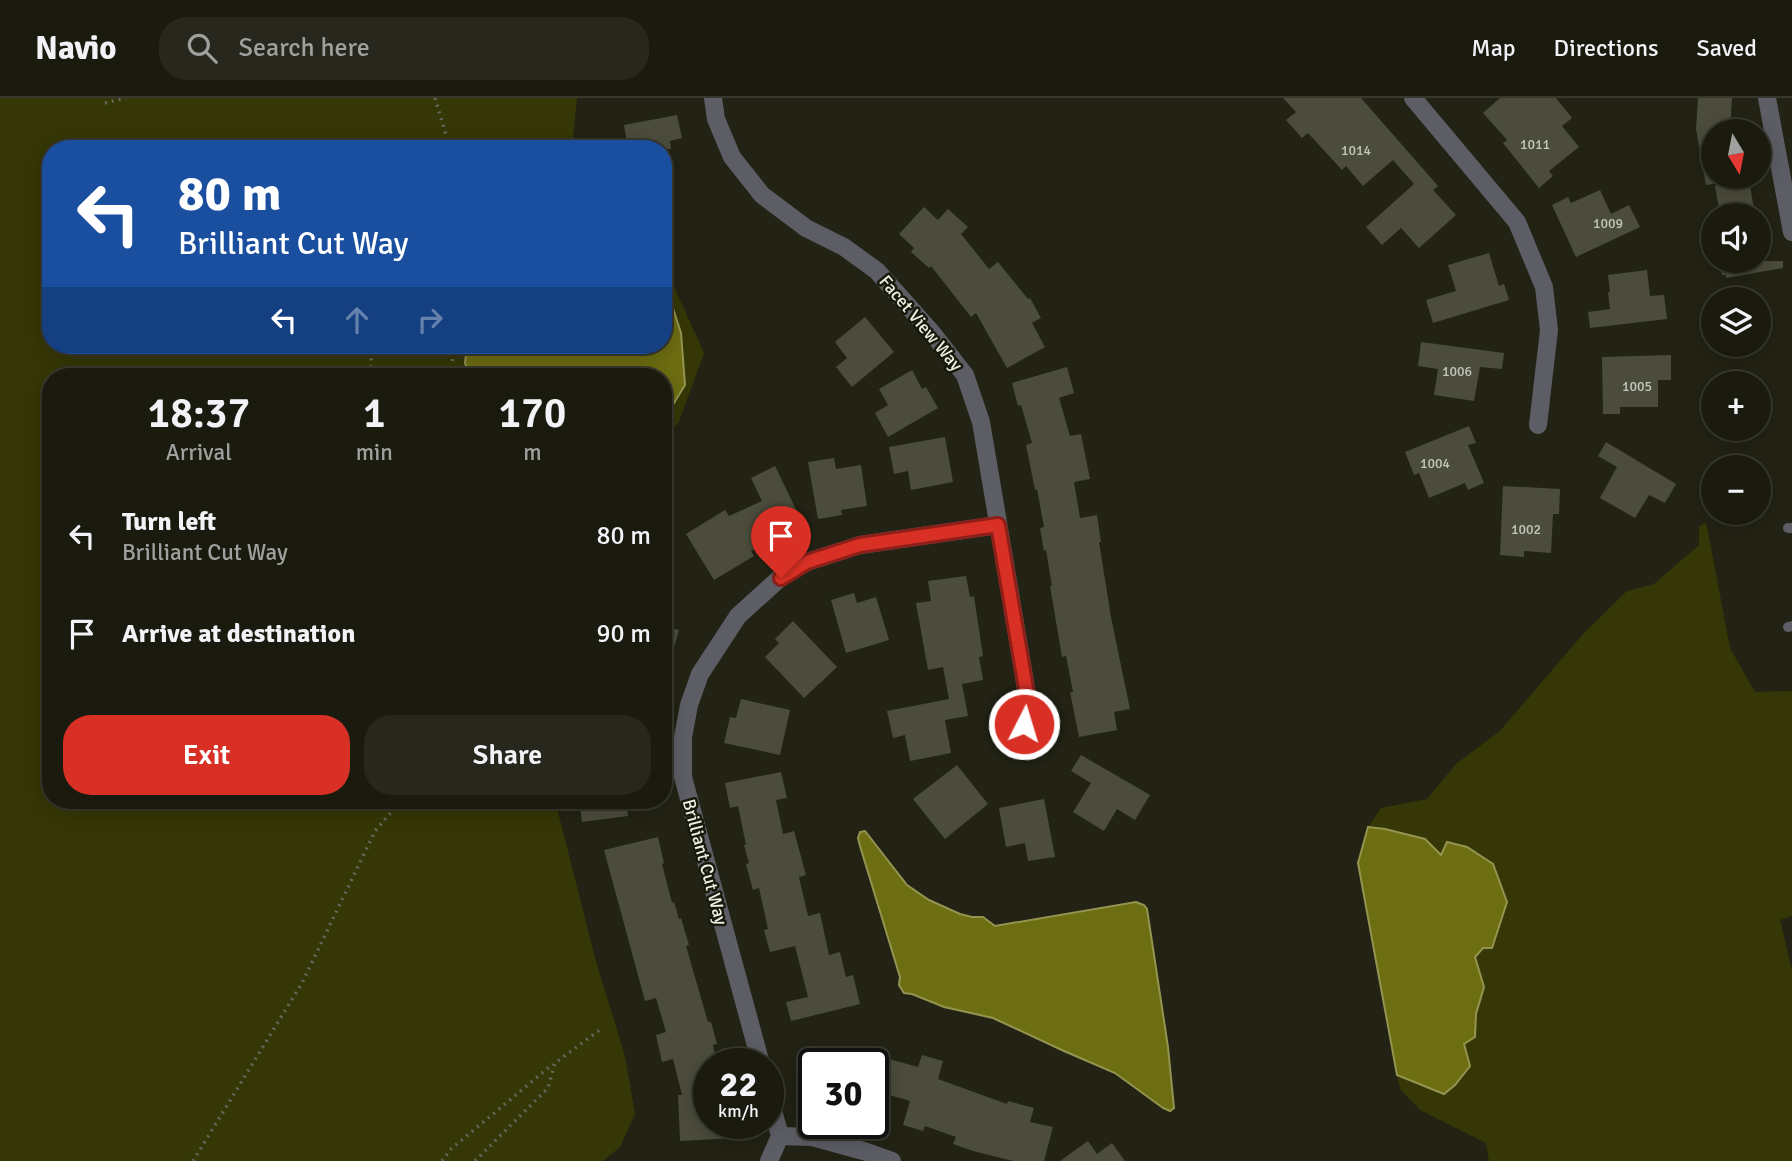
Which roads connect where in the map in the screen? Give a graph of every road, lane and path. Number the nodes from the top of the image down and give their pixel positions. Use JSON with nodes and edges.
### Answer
{"nodes":[{"id":1,"x":126,"y":98,"type":"edge"},
{"id":2,"x":435,"y":98,"type":"edge"},
{"id":3,"x":713,"y":98,"type":"edge"},
{"id":4,"x":1413,"y":98,"type":"edge"},
{"id":5,"x":1767,"y":98,"type":"edge"},
{"id":6,"x":105,"y":103,"type":"dead end"},
{"id":7,"x":446,"y":140,"type":"edge"},
{"id":8,"x":1792,"y":232,"type":"edge"},
{"id":9,"x":1538,"y":425,"type":"dead end"},
{"id":10,"x":998,"y":525,"type":"junction"},
{"id":11,"x":1018,"y":741,"type":"dead end"},
{"id":12,"x":393,"y":809,"type":"edge"},
{"id":13,"x":601,"y":1029,"type":"dead end"},
{"id":14,"x":757,"y":1048,"type":"edge"},
{"id":15,"x":555,"y":1063,"type":"junction"},
{"id":16,"x":784,"y":1136,"type":"edge"},
{"id":17,"x":779,"y":1139,"type":"edge"},
{"id":18,"x":193,"y":1161,"type":"edge"},
{"id":19,"x":442,"y":1161,"type":"edge"},
{"id":20,"x":475,"y":1161,"type":"edge"},
{"id":21,"x":769,"y":1161,"type":"edge"},
{"id":22,"x":892,"y":1161,"type":"edge"}],
"edges":[{"from":1,"to":6,"type":"path"},
{"from":2,"to":7,"type":"path"},
{"from":3,"to":10,"type":"street","name":"Facet View Way"},
{"from":4,"to":9,"type":"street"},
{"from":5,"to":8,"type":"street"},
{"from":10,"to":11,"type":"street","name":"Facet View Way"},
{"from":10,"to":14,"type":"street","name":"Brilliant Cut Way"},
{"from":12,"to":18,"type":"path"},
{"from":13,"to":15,"type":"path"},
{"from":15,"to":19,"type":"path"},
{"from":15,"to":20,"type":"path"},
{"from":16,"to":22,"type":"street"},
{"from":17,"to":21,"type":"street"}]}
